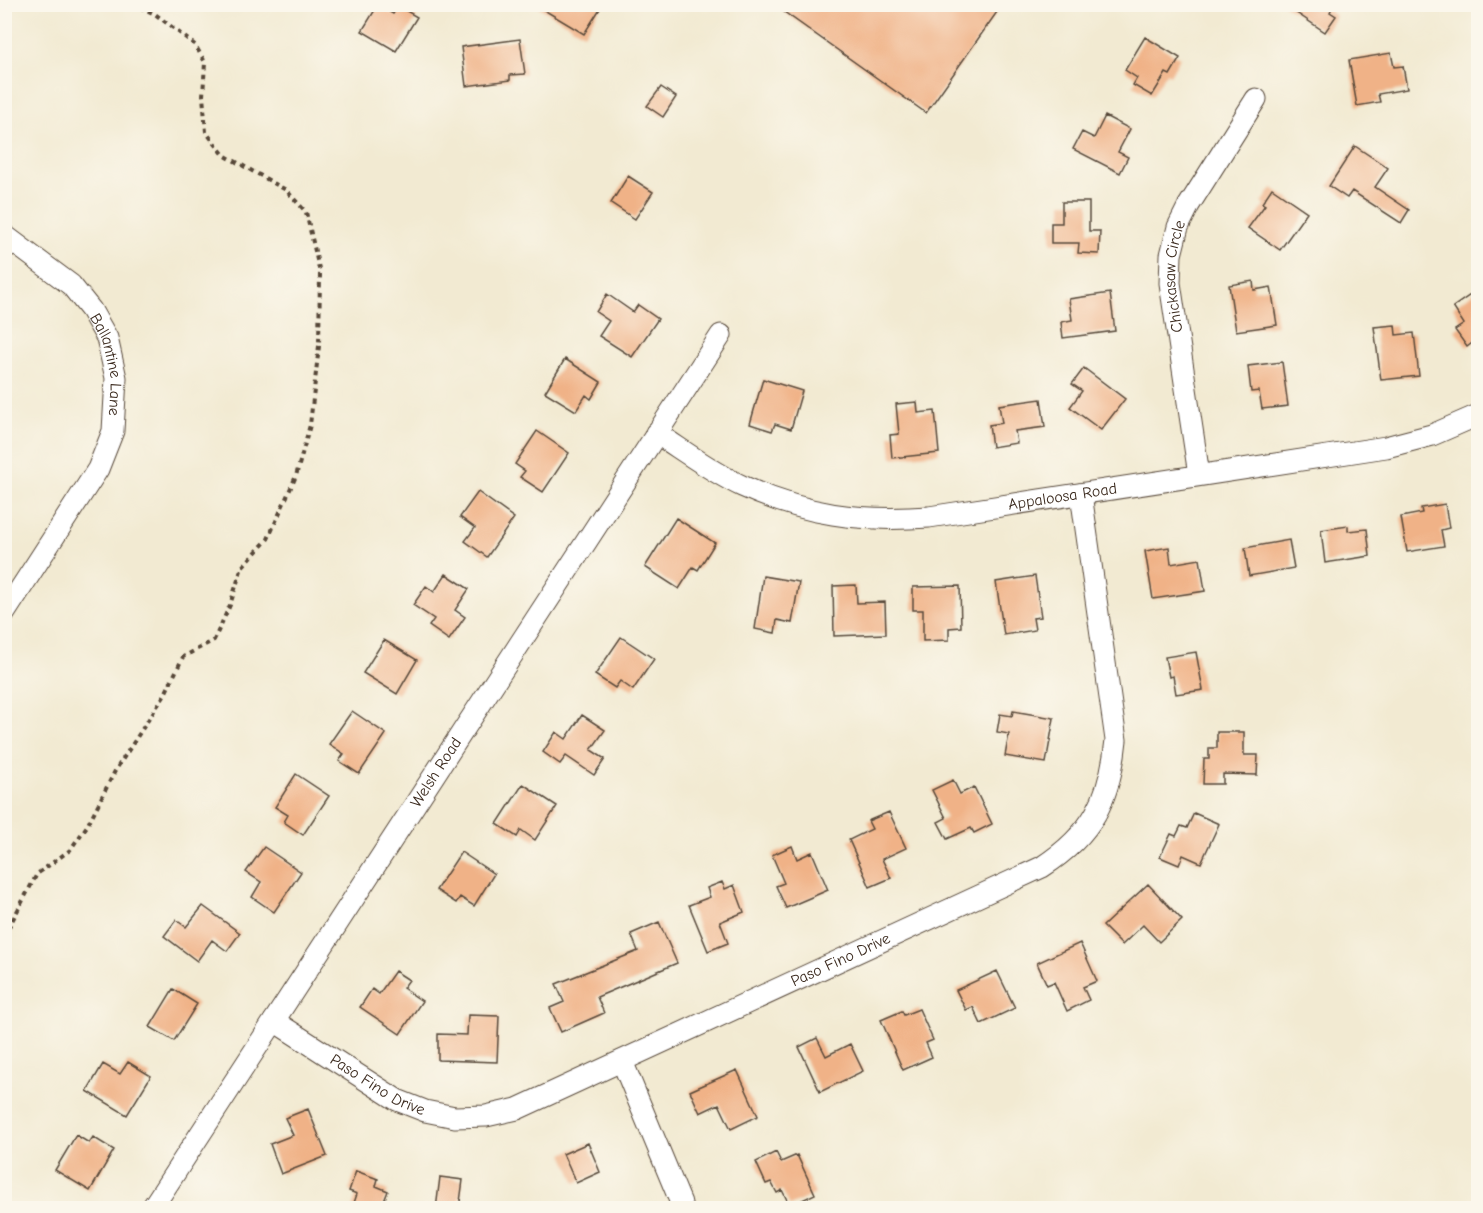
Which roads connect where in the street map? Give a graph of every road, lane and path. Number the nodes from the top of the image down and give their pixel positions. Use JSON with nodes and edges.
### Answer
{"nodes":[{"id":1,"x":133,"y":4,"type":"edge"},
{"id":2,"x":1256,"y":99,"type":"dead end"},
{"id":3,"x":4,"y":235,"type":"edge"},
{"id":4,"x":721,"y":335,"type":"dead end"},
{"id":5,"x":1479,"y":415,"type":"edge"},
{"id":6,"x":656,"y":434,"type":"junction"},
{"id":7,"x":1199,"y":475,"type":"junction"},
{"id":8,"x":1081,"y":494,"type":"junction"},
{"id":9,"x":4,"y":614,"type":"edge"},
{"id":10,"x":4,"y":936,"type":"edge"},
{"id":11,"x":274,"y":1022,"type":"junction"},
{"id":12,"x":622,"y":1061,"type":"junction"},
{"id":13,"x":681,"y":1203,"type":"dead end"},
{"id":14,"x":152,"y":1209,"type":"edge"}],
"edges":[{"from":1,"to":10,"type":"path"},
{"from":2,"to":7,"type":"street","name":"Chickasaw Circle"},
{"from":3,"to":9,"type":"street","name":"Ballantine Lane"},
{"from":4,"to":6,"type":"street","name":"Welsh Road"},
{"from":5,"to":7,"type":"street","name":"Appaloosa Road"},
{"from":6,"to":8,"type":"street","name":"Appaloosa Road"},
{"from":6,"to":11,"type":"street","name":"Welsh Road"},
{"from":7,"to":8,"type":"street","name":"Appaloosa Road"},
{"from":8,"to":12,"type":"street","name":"Paso Fino Drive"},
{"from":11,"to":12,"type":"street","name":"Paso Fino Drive"},
{"from":11,"to":14,"type":"street","name":"Welsh Road"},
{"from":12,"to":13,"type":"street"}]}
